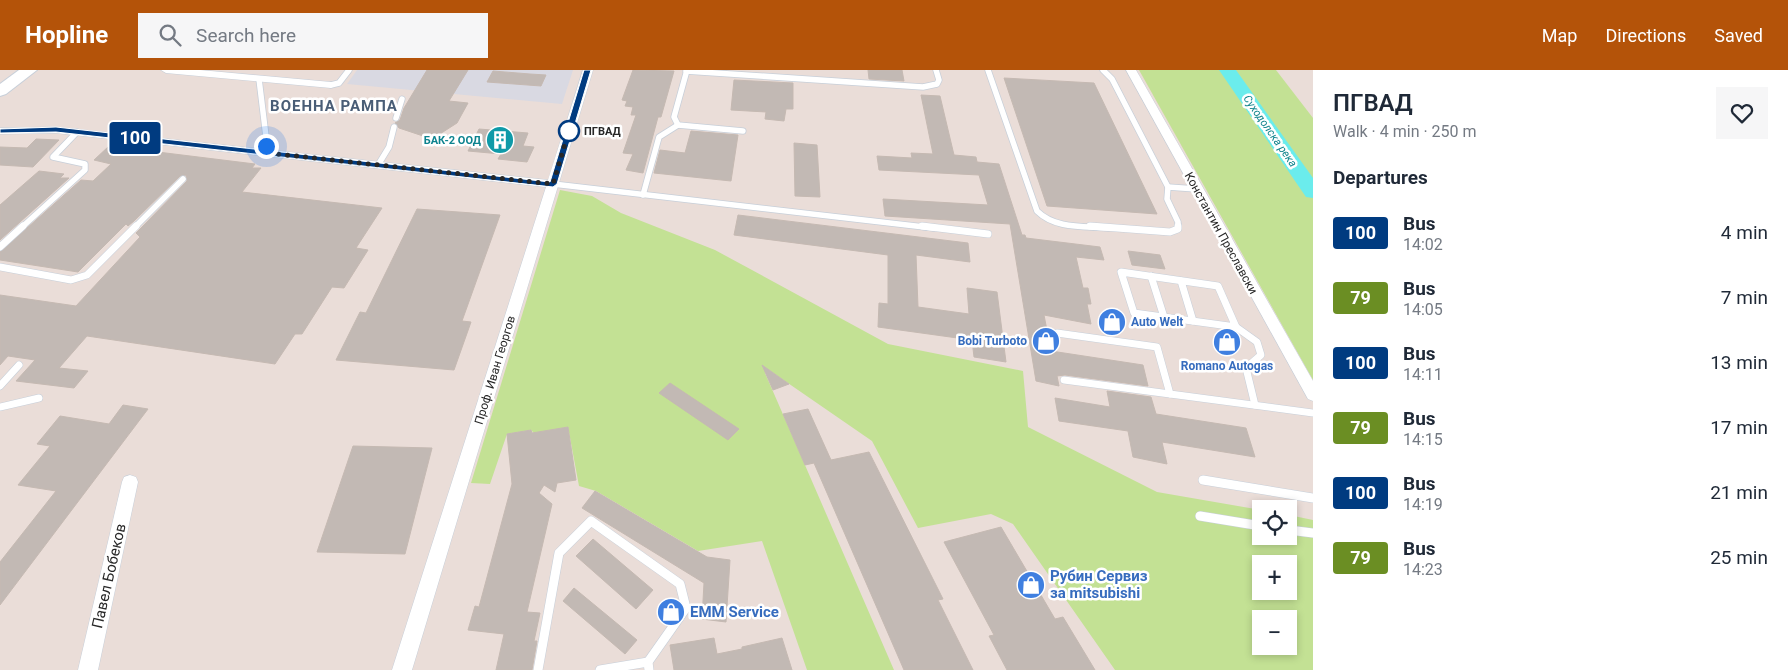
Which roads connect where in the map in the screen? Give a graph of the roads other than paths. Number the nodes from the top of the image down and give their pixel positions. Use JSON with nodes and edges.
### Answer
{"nodes":[{"id":1,"x":29,"y":70,"type":"edge"},
{"id":2,"x":166,"y":70,"type":"edge"},
{"id":3,"x":349,"y":70,"type":"edge"},
{"id":4,"x":588,"y":70,"type":"edge"},
{"id":5,"x":936,"y":70,"type":"edge"},
{"id":6,"x":988,"y":70,"type":"edge"},
{"id":7,"x":1103,"y":70,"type":"edge"},
{"id":8,"x":1131,"y":70,"type":"edge"},
{"id":9,"x":686,"y":71,"type":"edge"},
{"id":10,"x":259,"y":79,"type":"junction"},
{"id":11,"x":332,"y":85,"type":"joint"},
{"id":12,"x":0,"y":91,"type":"edge"},
{"id":13,"x":402,"y":99,"type":"dead end"},
{"id":14,"x":396,"y":118,"type":"dead end"},
{"id":15,"x":678,"y":125,"type":"junction"},
{"id":16,"x":394,"y":127,"type":"dead end"},
{"id":17,"x":0,"y":131,"type":"edge"},
{"id":18,"x":743,"y":131,"type":"dead end"},
{"id":19,"x":77,"y":132,"type":"junction"},
{"id":20,"x":268,"y":153,"type":"junction"},
{"id":21,"x":378,"y":164,"type":"junction"},
{"id":22,"x":183,"y":179,"type":"dead end"},
{"id":23,"x":553,"y":184,"type":"junction"},
{"id":24,"x":1168,"y":187,"type":"junction"},
{"id":25,"x":1196,"y":189,"type":"junction"},
{"id":26,"x":643,"y":195,"type":"junction"},
{"id":27,"x":988,"y":234,"type":"dead end"},
{"id":28,"x":0,"y":247,"type":"edge"},
{"id":29,"x":0,"y":268,"type":"edge"},
{"id":30,"x":1151,"y":276,"type":"junction"},
{"id":31,"x":1181,"y":281,"type":"junction"},
{"id":32,"x":1164,"y":317,"type":"junction"},
{"id":33,"x":1193,"y":321,"type":"junction"},
{"id":34,"x":1236,"y":327,"type":"junction"},
{"id":35,"x":1056,"y":333,"type":"dead end"},
{"id":36,"x":19,"y":365,"type":"dead end"},
{"id":37,"x":1064,"y":380,"type":"dead end"},
{"id":38,"x":0,"y":386,"type":"edge"},
{"id":39,"x":1170,"y":394,"type":"junction"},
{"id":40,"x":1313,"y":395,"type":"edge"},
{"id":41,"x":39,"y":398,"type":"dead end"},
{"id":42,"x":1254,"y":405,"type":"junction"},
{"id":43,"x":0,"y":407,"type":"edge"},
{"id":44,"x":1313,"y":413,"type":"edge"},
{"id":45,"x":1202,"y":480,"type":"dead end"},
{"id":46,"x":130,"y":482,"type":"dead end"},
{"id":47,"x":1313,"y":498,"type":"edge"},
{"id":48,"x":1200,"y":516,"type":"dead end"},
{"id":49,"x":1252,"y":525,"type":"edge"},
{"id":50,"x":1297,"y":531,"type":"edge"},
{"id":51,"x":1313,"y":534,"type":"edge"},
{"id":52,"x":648,"y":666,"type":"edge"},
{"id":53,"x":88,"y":670,"type":"edge"},
{"id":54,"x":402,"y":670,"type":"edge"},
{"id":55,"x":538,"y":670,"type":"edge"},
{"id":56,"x":600,"y":670,"type":"edge"}],
"edges":[{"from":1,"to":12,"type":"street"},
{"from":2,"to":10,"type":"street"},
{"from":3,"to":11,"type":"lane"},
{"from":4,"to":23,"type":"street","name":"Проф. Иван Георгов"},
{"from":5,"to":9,"type":"lane"},
{"from":6,"to":24,"type":"lane"},
{"from":7,"to":24,"type":"lane"},
{"from":8,"to":25,"type":"street","name":"Константин Преславски"},
{"from":9,"to":15,"type":"lane"},
{"from":10,"to":11,"type":"street"},
{"from":10,"to":20,"type":"lane"},
{"from":13,"to":14,"type":"lane"},
{"from":15,"to":18,"type":"lane"},
{"from":15,"to":26,"type":"lane"},
{"from":16,"to":21,"type":"lane"},
{"from":17,"to":19,"type":"street"},
{"from":19,"to":20,"type":"street"},
{"from":19,"to":28,"type":"lane"},
{"from":20,"to":21,"type":"street"},
{"from":21,"to":23,"type":"street"},
{"from":22,"to":29,"type":"lane"},
{"from":23,"to":26,"type":"lane"},
{"from":23,"to":54,"type":"street","name":"Проф. Иван Георгов"},
{"from":24,"to":25,"type":"lane"},
{"from":25,"to":40,"type":"street","name":"Константин Преславски"},
{"from":26,"to":27,"type":"lane"},
{"from":30,"to":31,"type":"lane"},
{"from":30,"to":32,"type":"lane"},
{"from":30,"to":32,"type":"lane"},
{"from":31,"to":33,"type":"lane"},
{"from":31,"to":34,"type":"lane"},
{"from":32,"to":33,"type":"lane"},
{"from":33,"to":34,"type":"lane"},
{"from":34,"to":42,"type":"lane"},
{"from":35,"to":39,"type":"lane"},
{"from":36,"to":38,"type":"lane"},
{"from":37,"to":39,"type":"lane"},
{"from":39,"to":42,"type":"lane"},
{"from":41,"to":43,"type":"lane"},
{"from":42,"to":44,"type":"lane"},
{"from":45,"to":47,"type":"lane"},
{"from":46,"to":53,"type":"street","name":"Павел Бобеков"},
{"from":48,"to":49,"type":"lane"},
{"from":50,"to":51,"type":"lane"},
{"from":52,"to":55,"type":"lane"},
{"from":52,"to":56,"type":"lane"}]}
